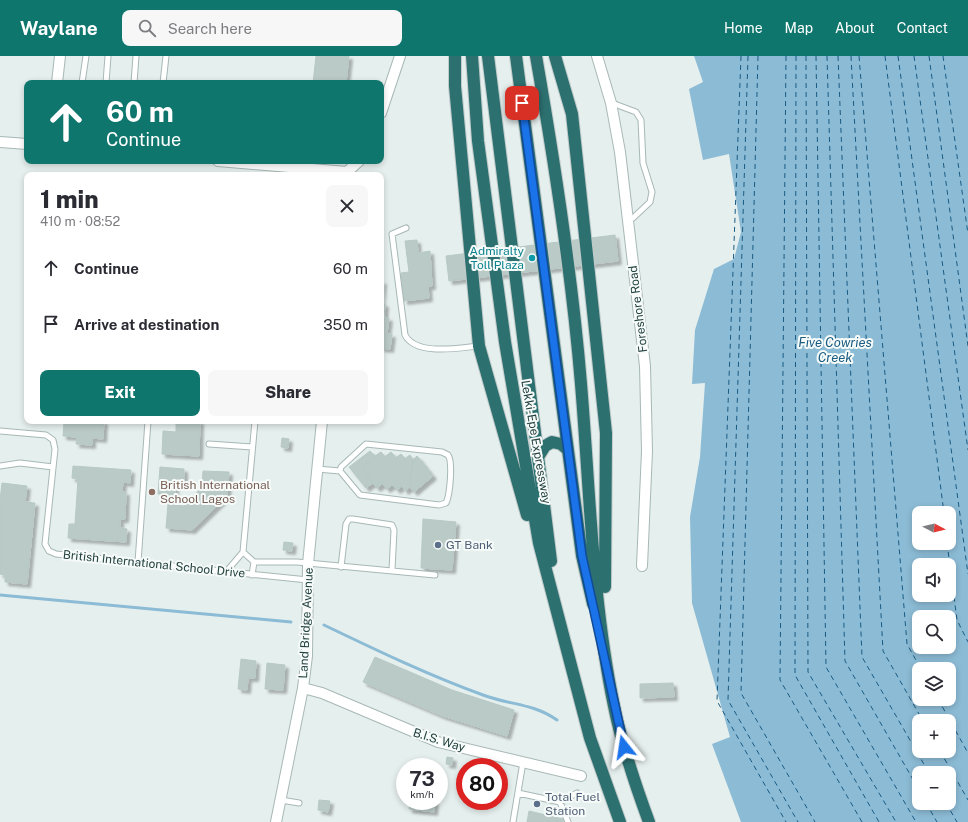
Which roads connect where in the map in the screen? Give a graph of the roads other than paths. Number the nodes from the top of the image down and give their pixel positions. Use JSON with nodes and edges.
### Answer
{"nodes":[{"id":1,"x":60,"y":56,"type":"edge"},
{"id":2,"x":86,"y":56,"type":"edge"},
{"id":3,"x":108,"y":56,"type":"edge"},
{"id":4,"x":136,"y":56,"type":"edge"},
{"id":5,"x":166,"y":56,"type":"edge"},
{"id":6,"x":400,"y":56,"type":"edge"},
{"id":7,"x":455,"y":56,"type":"edge"},
{"id":8,"x":472,"y":56,"type":"edge"},
{"id":9,"x":488,"y":56,"type":"edge"},
{"id":10,"x":516,"y":56,"type":"edge"},
{"id":11,"x":536,"y":56,"type":"edge"},
{"id":12,"x":555,"y":56,"type":"edge"},
{"id":13,"x":596,"y":56,"type":"edge"},
{"id":14,"x":57,"y":80,"type":"edge"},
{"id":15,"x":82,"y":80,"type":"edge"},
{"id":16,"x":106,"y":80,"type":"edge"},
{"id":17,"x":134,"y":80,"type":"edge"},
{"id":18,"x":163,"y":80,"type":"edge"},
{"id":19,"x":611,"y":103,"type":"junction"},
{"id":20,"x":384,"y":105,"type":"edge"},
{"id":21,"x":0,"y":142,"type":"edge"},
{"id":22,"x":24,"y":144,"type":"edge"},
{"id":23,"x":248,"y":164,"type":"edge"},
{"id":24,"x":356,"y":164,"type":"edge"},
{"id":25,"x":326,"y":172,"type":"edge"},
{"id":26,"x":348,"y":172,"type":"edge"},
{"id":27,"x":628,"y":219,"type":"junction"},
{"id":28,"x":406,"y":228,"type":"dead end"},
{"id":29,"x":479,"y":346,"type":"junction"},
{"id":30,"x":148,"y":424,"type":"edge"},
{"id":31,"x":255,"y":424,"type":"edge"},
{"id":32,"x":322,"y":424,"type":"edge"},
{"id":33,"x":0,"y":431,"type":"edge"},
{"id":34,"x":209,"y":444,"type":"dead end"},
{"id":35,"x":252,"y":447,"type":"junction"},
{"id":36,"x":568,"y":450,"type":"junction"},
{"id":37,"x":538,"y":457,"type":"junction"},
{"id":38,"x":0,"y":466,"type":"edge"},
{"id":39,"x":53,"y":467,"type":"junction"},
{"id":40,"x":317,"y":469,"type":"junction"},
{"id":41,"x":340,"y":471,"type":"junction"},
{"id":42,"x":243,"y":552,"type":"junction"},
{"id":43,"x":138,"y":562,"type":"junction"},
{"id":44,"x":254,"y":562,"type":"junction"},
{"id":45,"x":308,"y":564,"type":"junction"},
{"id":46,"x":642,"y":566,"type":"dead end"},
{"id":47,"x":341,"y":567,"type":"junction"},
{"id":48,"x":392,"y":570,"type":"junction"},
{"id":49,"x":226,"y":572,"type":"junction"},
{"id":50,"x":252,"y":575,"type":"junction"},
{"id":51,"x":436,"y":575,"type":"dead end"},
{"id":52,"x":308,"y":580,"type":"junction"},
{"id":53,"x":557,"y":614,"type":"junction"},
{"id":54,"x":605,"y":656,"type":"junction"},
{"id":55,"x":303,"y":688,"type":"junction"},
{"id":56,"x":524,"y":762,"type":"junction"},
{"id":57,"x":581,"y":776,"type":"dead end"},
{"id":58,"x":518,"y":793,"type":"junction"},
{"id":59,"x":577,"y":793,"type":"dead end"},
{"id":60,"x":281,"y":800,"type":"junction"},
{"id":61,"x":560,"y":802,"type":"junction"},
{"id":62,"x":299,"y":803,"type":"dead end"},
{"id":63,"x":276,"y":822,"type":"edge"},
{"id":64,"x":513,"y":822,"type":"edge"},
{"id":65,"x":568,"y":822,"type":"edge"},
{"id":66,"x":620,"y":822,"type":"edge"},
{"id":67,"x":649,"y":822,"type":"edge"}],
"edges":[{"from":1,"to":14,"type":"street"},
{"from":2,"to":15,"type":"lane"},
{"from":3,"to":16,"type":"lane"},
{"from":4,"to":17,"type":"lane"},
{"from":5,"to":18,"type":"lane"},
{"from":6,"to":20,"type":"street"},
{"from":7,"to":29,"type":"highway"},
{"from":8,"to":53,"type":"highway","name":"Lekki-Epe Expressway"},
{"from":9,"to":37,"type":"highway"},
{"from":10,"to":36,"type":"highway"},
{"from":11,"to":54,"type":"highway"},
{"from":12,"to":54,"type":"highway"},
{"from":13,"to":19,"type":"street","name":"Foreshore Road"},
{"from":19,"to":27,"type":"street","name":"Foreshore Road"},
{"from":19,"to":27,"type":"lane"},
{"from":21,"to":22,"type":"street"},
{"from":23,"to":25,"type":"street"},
{"from":24,"to":26,"type":"street"},
{"from":27,"to":46,"type":"street","name":"Foreshore Road"},
{"from":28,"to":29,"type":"lane"},
{"from":29,"to":53,"type":"highway"},
{"from":30,"to":43,"type":"lane"},
{"from":31,"to":35,"type":"lane"},
{"from":32,"to":40,"type":"street","name":"Land Bridge Avenue"},
{"from":33,"to":39,"type":"lane","name":"British International School Drive"},
{"from":34,"to":35,"type":"lane"},
{"from":35,"to":42,"type":"lane"},
{"from":36,"to":37,"type":"highway"},
{"from":36,"to":54,"type":"highway"},
{"from":37,"to":53,"type":"highway"},
{"from":38,"to":39,"type":"lane"},
{"from":39,"to":43,"type":"lane","name":"British International School Drive"},
{"from":40,"to":41,"type":"lane"},
{"from":40,"to":45,"type":"street","name":"Land Bridge Avenue"},
{"from":41,"to":41,"type":"lane"},
{"from":42,"to":44,"type":"lane"},
{"from":42,"to":49,"type":"lane"},
{"from":43,"to":49,"type":"lane","name":"British International School Drive"},
{"from":44,"to":45,"type":"lane"},
{"from":44,"to":50,"type":"lane"},
{"from":45,"to":47,"type":"lane"},
{"from":45,"to":52,"type":"street","name":"Land Bridge Avenue"},
{"from":47,"to":48,"type":"lane"},
{"from":47,"to":48,"type":"lane"},
{"from":48,"to":51,"type":"lane"},
{"from":49,"to":50,"type":"lane","name":"British International School Drive"},
{"from":50,"to":52,"type":"lane","name":"British International School Drive"},
{"from":52,"to":55,"type":"street","name":"Land Bridge Avenue"},
{"from":53,"to":66,"type":"highway","name":"Lekki-Epe Expressway"},
{"from":54,"to":67,"type":"highway"},
{"from":55,"to":56,"type":"street","name":"B.I.S. Way"},
{"from":55,"to":60,"type":"street","name":"Land Bridge Avenue"},
{"from":56,"to":57,"type":"street","name":"B.I.S. Way"},
{"from":56,"to":58,"type":"lane"},
{"from":58,"to":61,"type":"lane"},
{"from":58,"to":64,"type":"lane"},
{"from":59,"to":61,"type":"lane"},
{"from":60,"to":62,"type":"lane"},
{"from":60,"to":63,"type":"street","name":"Land Bridge Avenue"},
{"from":61,"to":65,"type":"lane"}]}
